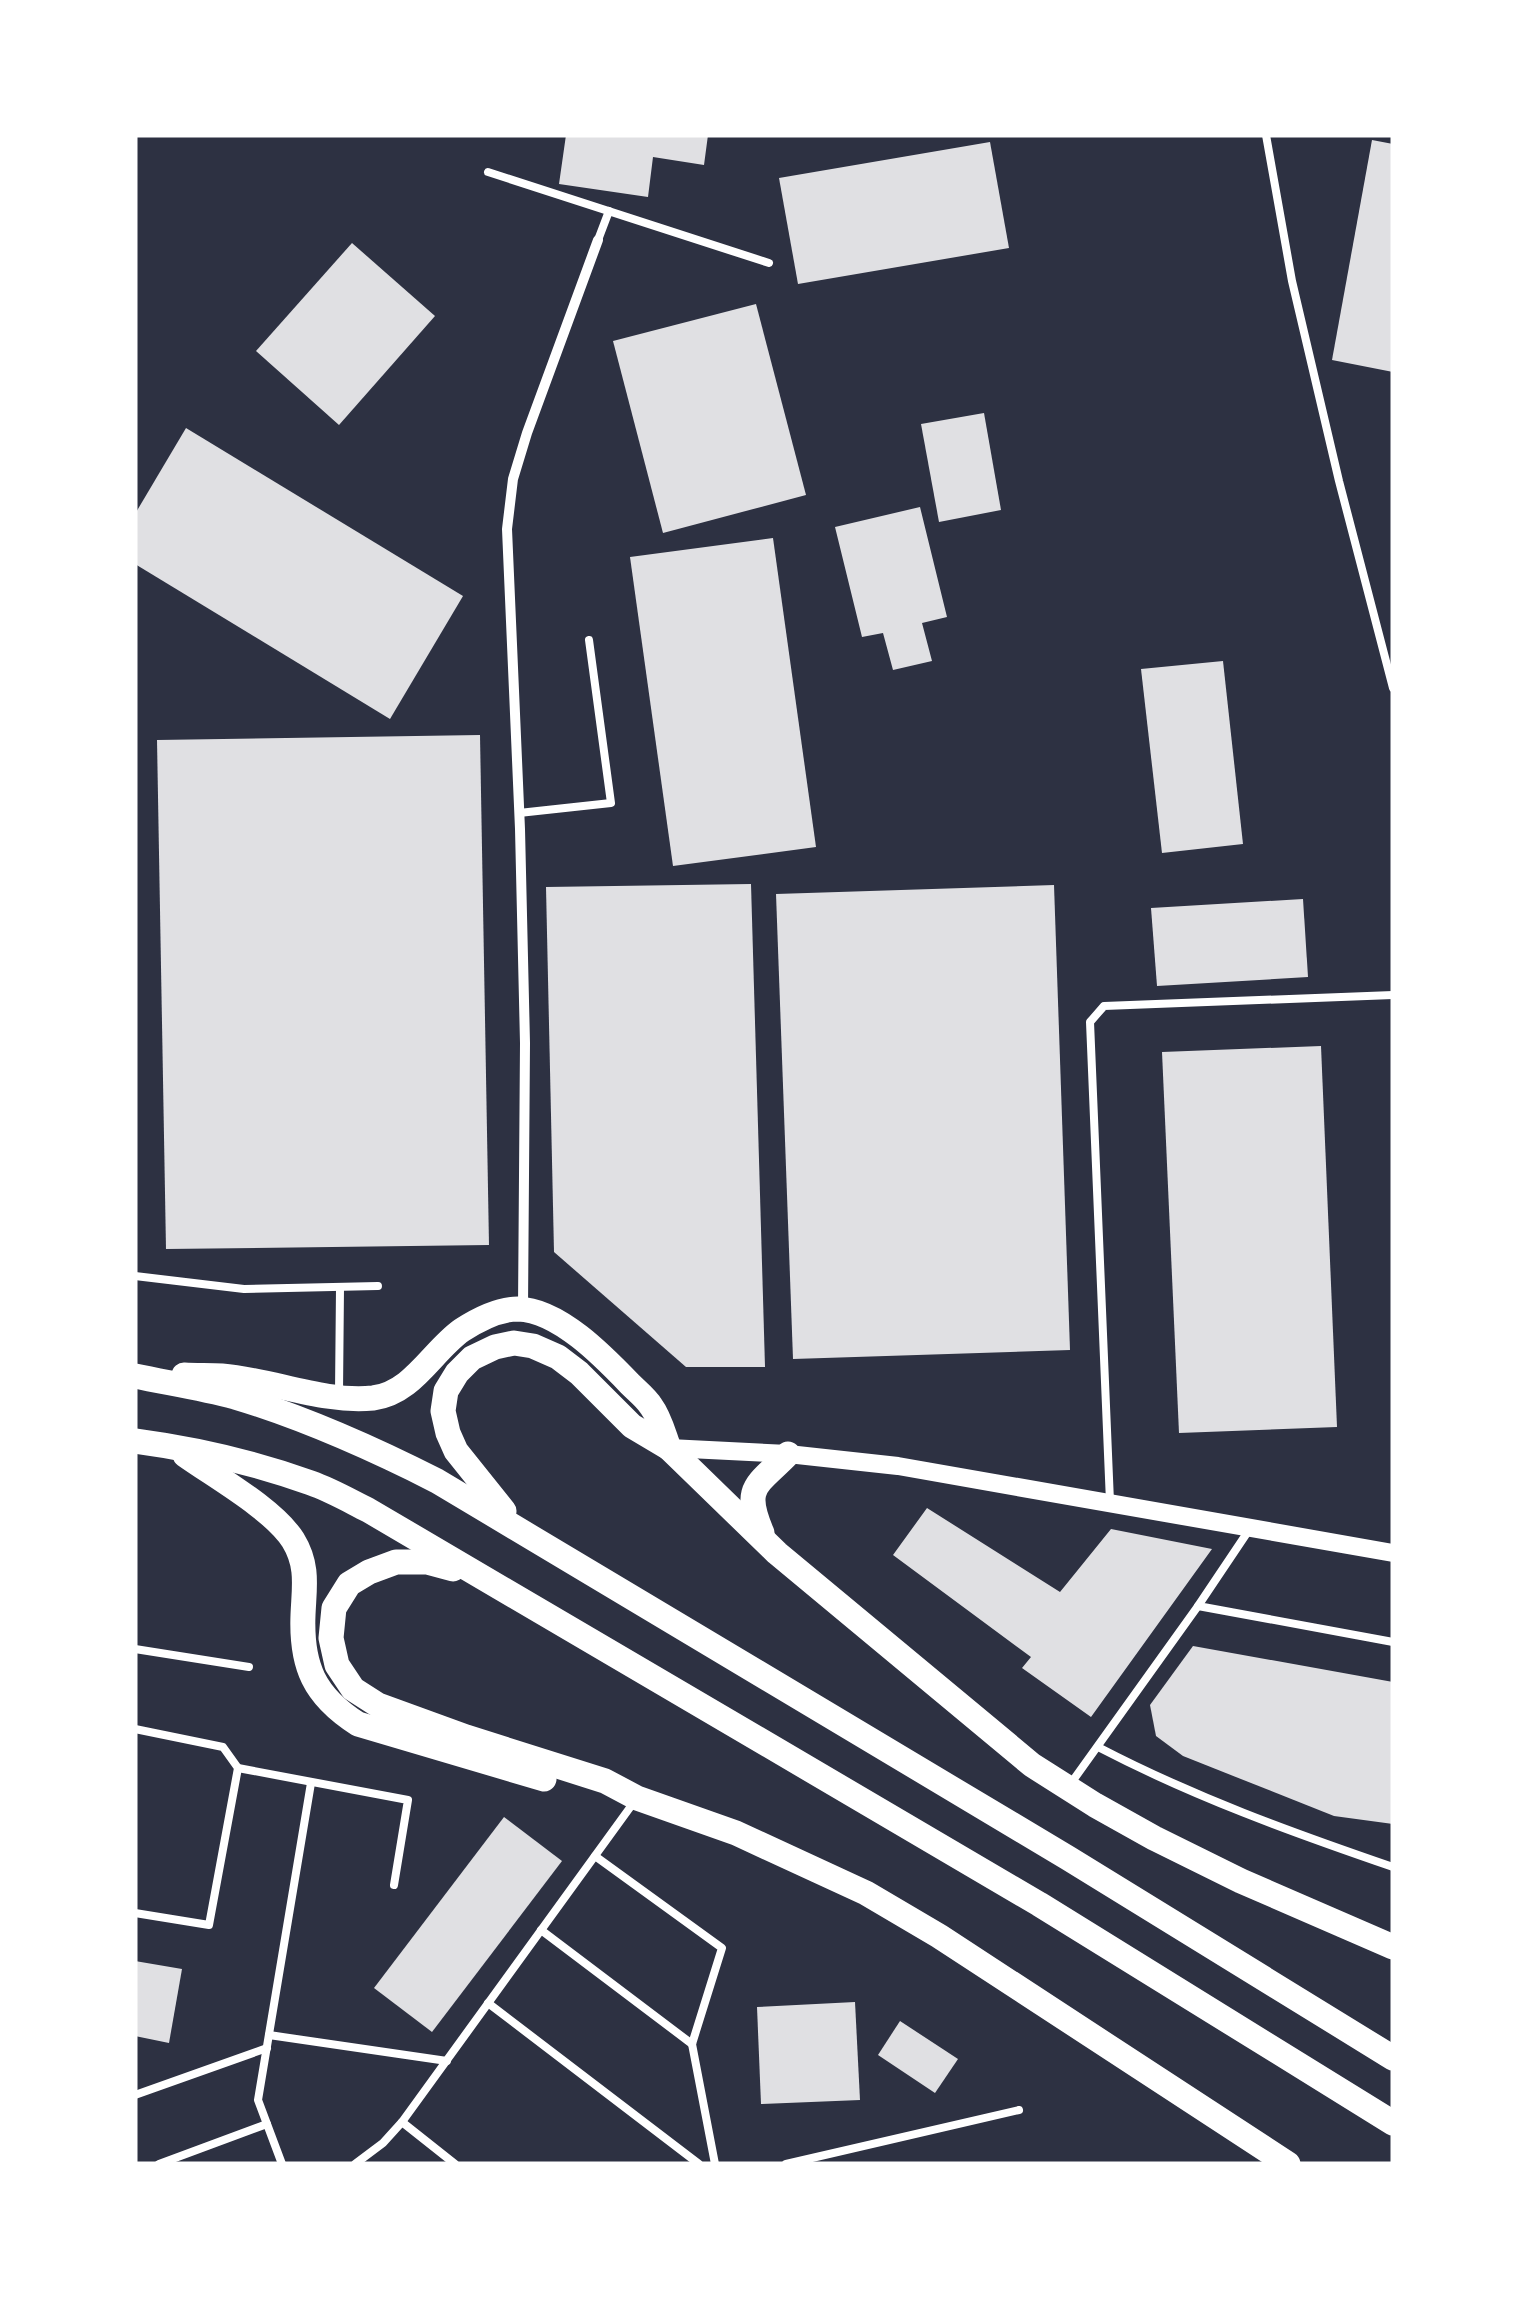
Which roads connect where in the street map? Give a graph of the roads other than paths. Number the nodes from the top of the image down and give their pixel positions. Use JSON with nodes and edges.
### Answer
{"nodes":[{"id":1,"x":1266,"y":135,"type":"edge"},
{"id":2,"x":488,"y":172,"type":"dead end"},
{"id":3,"x":608,"y":211,"type":"junction"},
{"id":4,"x":598,"y":240,"type":"joint"},
{"id":5,"x":769,"y":263,"type":"dead end"},
{"id":6,"x":589,"y":640,"type":"dead end"},
{"id":7,"x":1393,"y":688,"type":"edge"},
{"id":8,"x":519,"y":813,"type":"junction"},
{"id":9,"x":1393,"y":995,"type":"edge"},
{"id":10,"x":135,"y":1276,"type":"edge"},
{"id":11,"x":378,"y":1286,"type":"dead end"},
{"id":12,"x":340,"y":1288,"type":"junction"},
{"id":13,"x":523,"y":1309,"type":"junction"},
{"id":14,"x":135,"y":1376,"type":"edge"},
{"id":15,"x":339,"y":1396,"type":"junction"},
{"id":16,"x":135,"y":1441,"type":"edge"},
{"id":17,"x":172,"y":1446,"type":"junction"},
{"id":18,"x":669,"y":1448,"type":"junction"},
{"id":19,"x":788,"y":1454,"type":"junction"},
{"id":20,"x":1110,"y":1505,"type":"junction"},
{"id":21,"x":517,"y":1527,"type":"junction"},
{"id":22,"x":1251,"y":1527,"type":"junction"},
{"id":23,"x":766,"y":1542,"type":"junction"},
{"id":24,"x":1393,"y":1553,"type":"edge"},
{"id":25,"x":478,"y":1574,"type":"junction"},
{"id":26,"x":1198,"y":1606,"type":"junction"},
{"id":27,"x":1393,"y":1642,"type":"edge"},
{"id":28,"x":135,"y":1649,"type":"edge"},
{"id":29,"x":249,"y":1667,"type":"dead end"},
{"id":30,"x":135,"y":1729,"type":"edge"},
{"id":31,"x":1098,"y":1747,"type":"junction"},
{"id":32,"x":238,"y":1768,"type":"junction"},
{"id":33,"x":311,"y":1782,"type":"junction"},
{"id":34,"x":1067,"y":1788,"type":"junction"},
{"id":35,"x":637,"y":1798,"type":"junction"},
{"id":36,"x":595,"y":1856,"type":"junction"},
{"id":37,"x":1393,"y":1867,"type":"edge"},
{"id":38,"x":394,"y":1885,"type":"dead end"},
{"id":39,"x":135,"y":1912,"type":"edge"},
{"id":40,"x":541,"y":1930,"type":"junction"},
{"id":41,"x":1393,"y":1947,"type":"edge"},
{"id":42,"x":488,"y":2003,"type":"junction"},
{"id":43,"x":270,"y":2034,"type":"junction"},
{"id":44,"x":692,"y":2044,"type":"junction"},
{"id":45,"x":267,"y":2048,"type":"junction"},
{"id":46,"x":1393,"y":2058,"type":"edge"},
{"id":47,"x":447,"y":2061,"type":"junction"},
{"id":48,"x":135,"y":2095,"type":"edge"},
{"id":49,"x":1019,"y":2110,"type":"dead end"},
{"id":50,"x":402,"y":2122,"type":"junction"},
{"id":51,"x":1393,"y":2123,"type":"edge"},
{"id":52,"x":267,"y":2124,"type":"junction"},
{"id":53,"x":358,"y":2163,"type":"edge"},
{"id":54,"x":159,"y":2164,"type":"edge"},
{"id":55,"x":282,"y":2164,"type":"edge"},
{"id":56,"x":455,"y":2164,"type":"edge"},
{"id":57,"x":698,"y":2164,"type":"edge"},
{"id":58,"x":716,"y":2164,"type":"edge"},
{"id":59,"x":786,"y":2164,"type":"edge"},
{"id":60,"x":1288,"y":2164,"type":"edge"}],
"edges":[{"from":1,"to":7,"type":"lane"},
{"from":2,"to":3,"type":"lane"},
{"from":3,"to":4,"type":"lane"},
{"from":3,"to":5,"type":"lane"},
{"from":4,"to":8,"type":"street"},
{"from":6,"to":8,"type":"lane"},
{"from":8,"to":13,"type":"street"},
{"from":9,"to":20,"type":"lane"},
{"from":10,"to":12,"type":"lane"},
{"from":11,"to":12,"type":"lane"},
{"from":12,"to":15,"type":"lane"},
{"from":13,"to":15,"type":"main road"},
{"from":13,"to":18,"type":"main road"},
{"from":14,"to":15,"type":"main road"},
{"from":14,"to":21,"type":"main road"},
{"from":16,"to":17,"type":"main road"},
{"from":17,"to":25,"type":"main road"},
{"from":17,"to":35,"type":"main road"},
{"from":18,"to":19,"type":"street"},
{"from":18,"to":21,"type":"main road"},
{"from":18,"to":23,"type":"main road"},
{"from":19,"to":20,"type":"street"},
{"from":19,"to":23,"type":"main road"},
{"from":20,"to":22,"type":"street"},
{"from":21,"to":46,"type":"main road"},
{"from":22,"to":24,"type":"street"},
{"from":22,"to":26,"type":"lane"},
{"from":23,"to":34,"type":"main road"},
{"from":25,"to":35,"type":"main road"},
{"from":25,"to":51,"type":"main road"},
{"from":26,"to":27,"type":"lane"},
{"from":26,"to":31,"type":"lane"},
{"from":28,"to":29,"type":"lane"},
{"from":30,"to":32,"type":"lane"},
{"from":31,"to":34,"type":"lane"},
{"from":31,"to":37,"type":"lane"},
{"from":32,"to":33,"type":"lane"},
{"from":32,"to":39,"type":"lane"},
{"from":33,"to":38,"type":"lane"},
{"from":33,"to":43,"type":"lane"},
{"from":34,"to":41,"type":"main road"},
{"from":35,"to":36,"type":"lane"},
{"from":35,"to":60,"type":"main road"},
{"from":36,"to":40,"type":"lane"},
{"from":36,"to":44,"type":"lane"},
{"from":40,"to":42,"type":"lane"},
{"from":40,"to":44,"type":"lane"},
{"from":42,"to":47,"type":"lane"},
{"from":42,"to":57,"type":"lane"},
{"from":43,"to":45,"type":"lane"},
{"from":43,"to":47,"type":"lane"},
{"from":44,"to":58,"type":"lane"},
{"from":45,"to":48,"type":"lane"},
{"from":45,"to":52,"type":"lane"},
{"from":47,"to":50,"type":"lane"},
{"from":49,"to":59,"type":"lane"},
{"from":50,"to":53,"type":"lane"},
{"from":50,"to":56,"type":"lane"},
{"from":52,"to":54,"type":"lane"},
{"from":52,"to":55,"type":"lane"}]}
